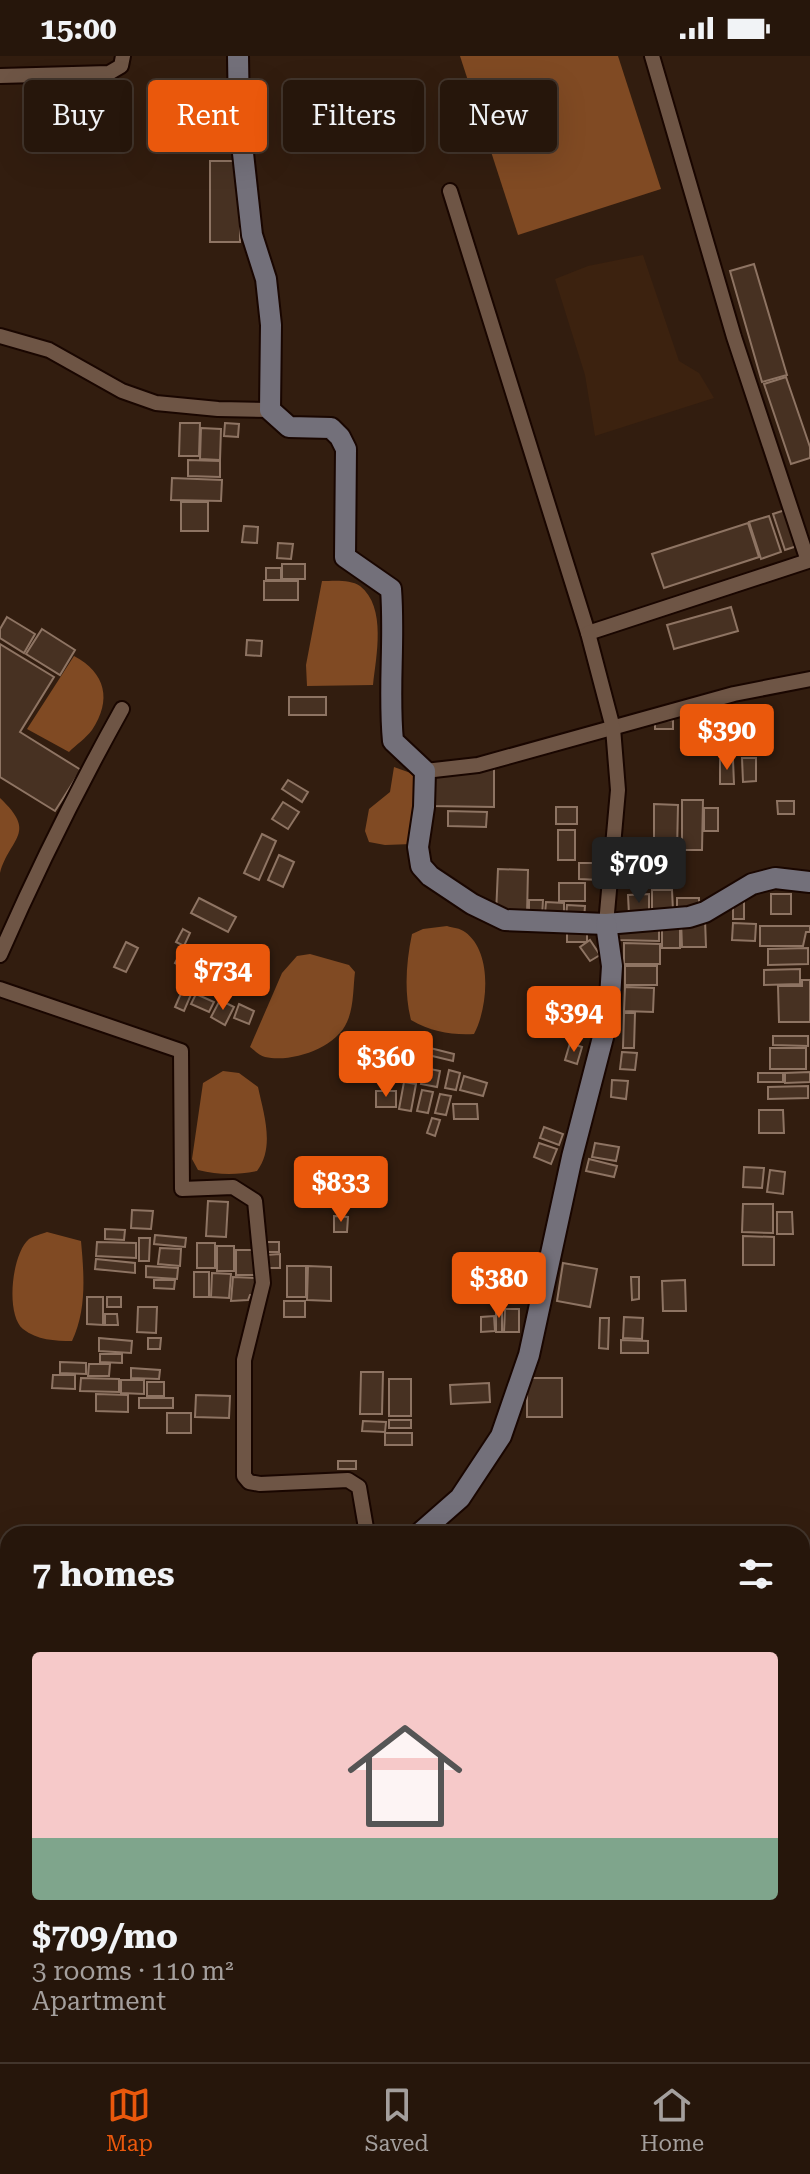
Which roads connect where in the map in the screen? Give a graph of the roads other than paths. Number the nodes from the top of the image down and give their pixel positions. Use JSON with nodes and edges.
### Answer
{"nodes":[{"id":1,"x":123,"y":56,"type":"edge"},
{"id":2,"x":238,"y":56,"type":"edge"},
{"id":3,"x":652,"y":56,"type":"edge"},
{"id":4,"x":0,"y":76,"type":"edge"},
{"id":5,"x":450,"y":191,"type":"dead end"},
{"id":6,"x":0,"y":336,"type":"edge"},
{"id":7,"x":270,"y":410,"type":"junction"},
{"id":8,"x":588,"y":633,"type":"junction"},
{"id":9,"x":810,"y":679,"type":"edge"},
{"id":10,"x":122,"y":709,"type":"dead end"},
{"id":11,"x":613,"y":728,"type":"junction"},
{"id":12,"x":425,"y":771,"type":"junction"},
{"id":13,"x":810,"y":882,"type":"edge"},
{"id":14,"x":606,"y":924,"type":"junction"},
{"id":15,"x":0,"y":955,"type":"edge"},
{"id":16,"x":0,"y":989,"type":"edge"},
{"id":17,"x":366,"y":1526,"type":"edge"},
{"id":18,"x":428,"y":1526,"type":"edge"}],
"edges":[{"from":1,"to":4,"type":"street"},
{"from":2,"to":7,"type":"street"},
{"from":3,"to":8,"type":"street"},
{"from":5,"to":8,"type":"street"},
{"from":6,"to":7,"type":"street"},
{"from":7,"to":12,"type":"street"},
{"from":8,"to":11,"type":"street"},
{"from":9,"to":11,"type":"street"},
{"from":10,"to":15,"type":"street"},
{"from":11,"to":12,"type":"street"},
{"from":11,"to":14,"type":"street"},
{"from":12,"to":14,"type":"street"},
{"from":13,"to":14,"type":"street"},
{"from":14,"to":18,"type":"street"},
{"from":16,"to":17,"type":"street"}]}
